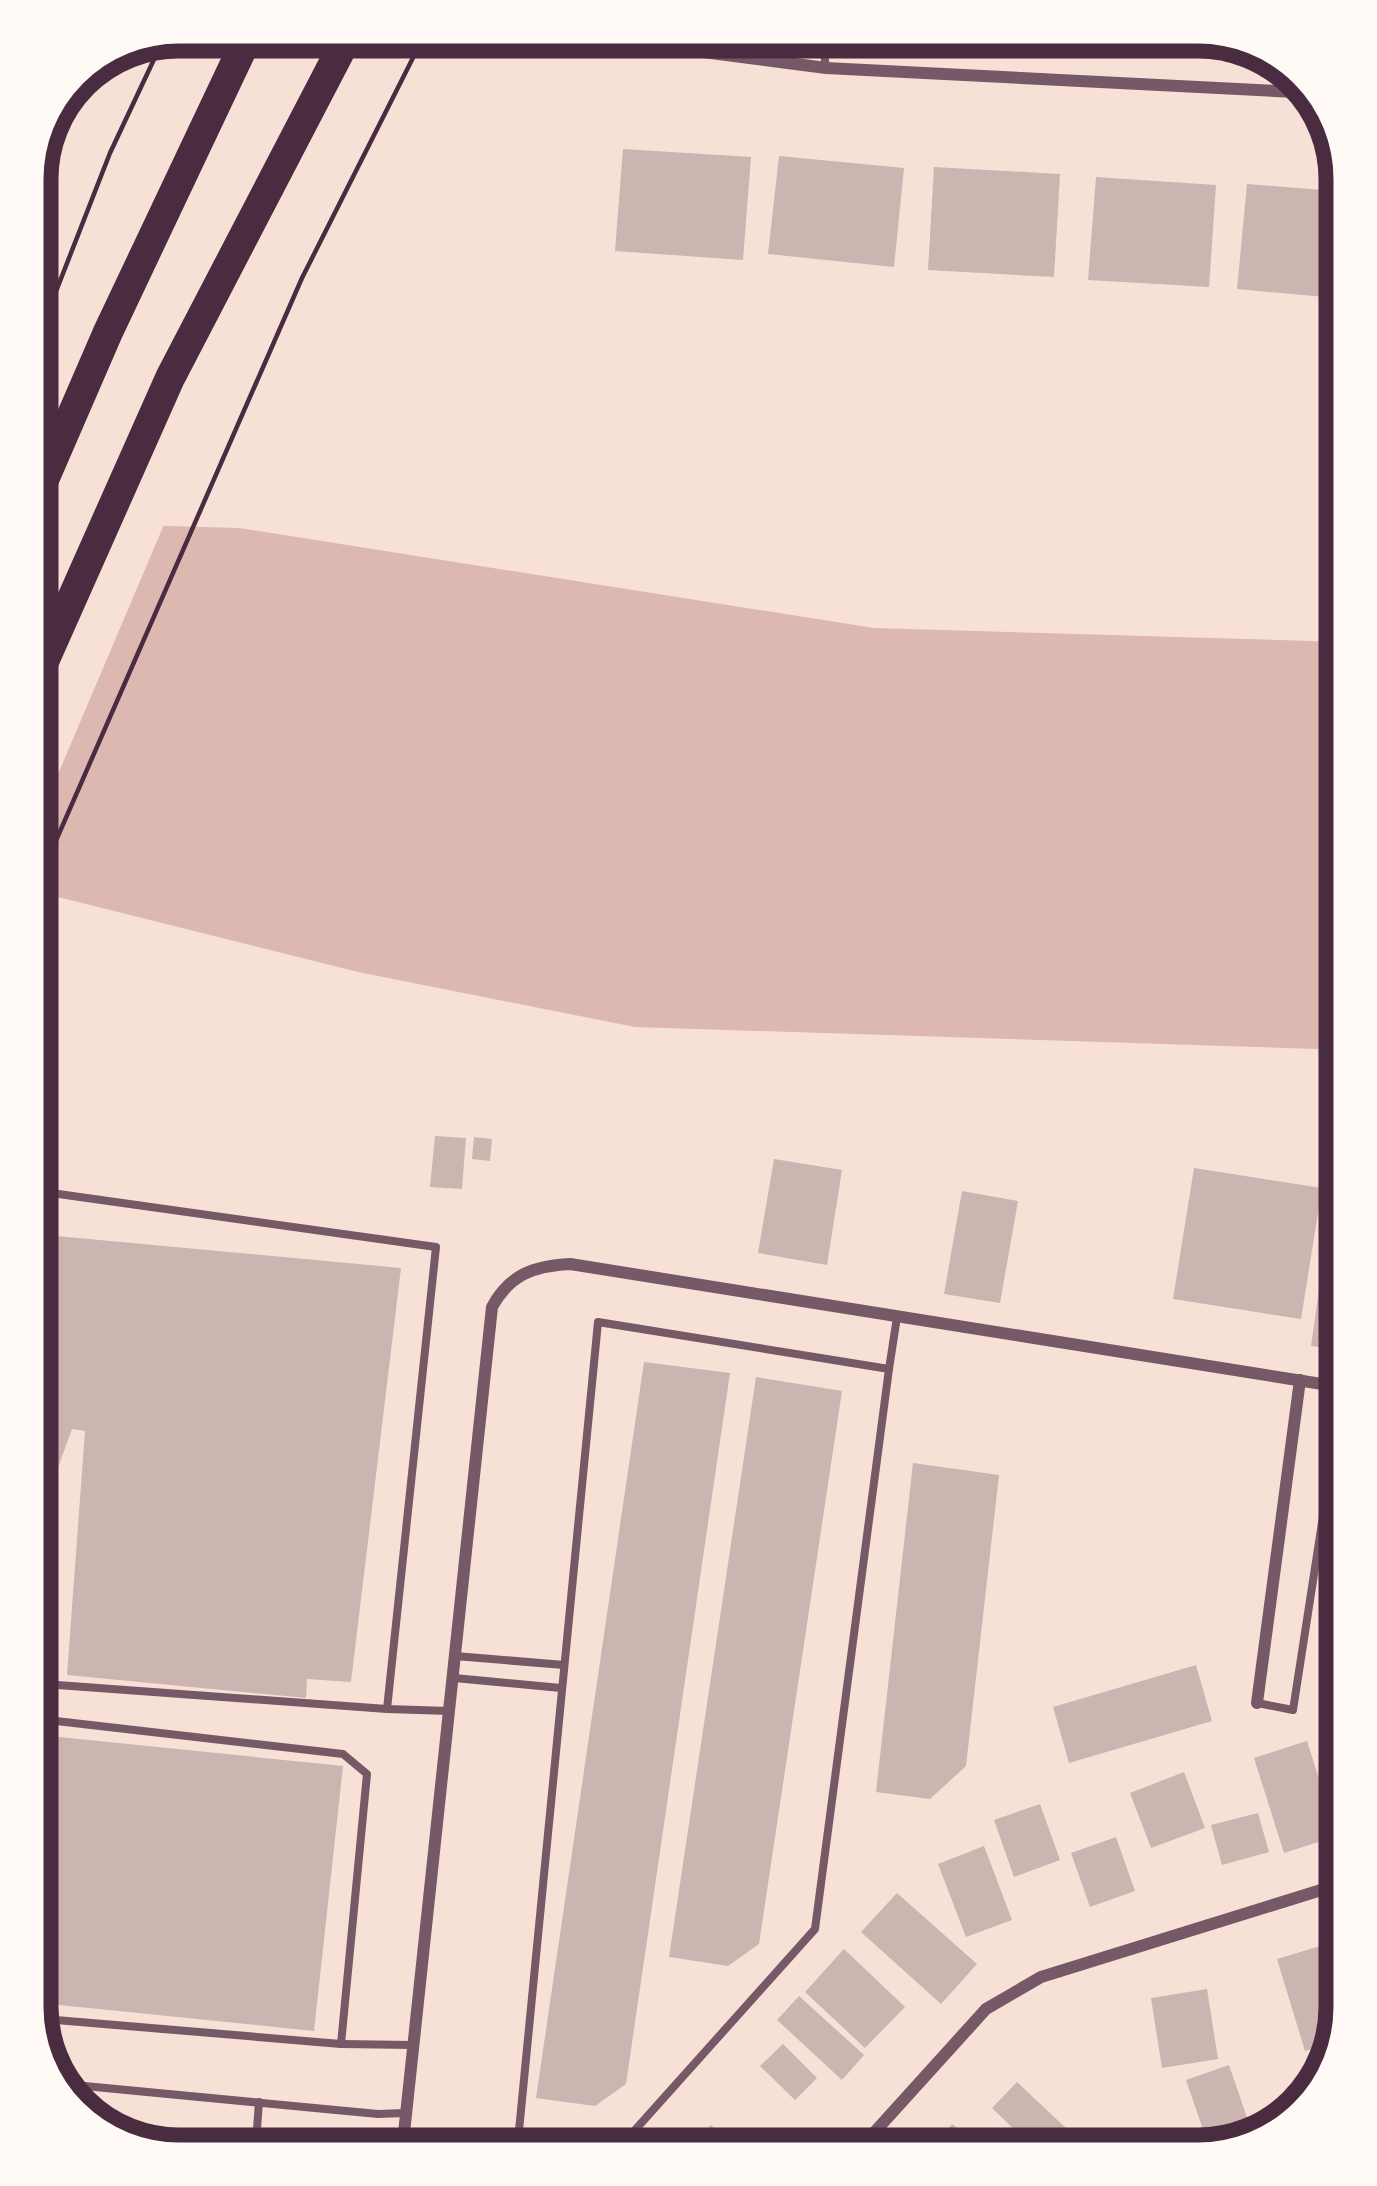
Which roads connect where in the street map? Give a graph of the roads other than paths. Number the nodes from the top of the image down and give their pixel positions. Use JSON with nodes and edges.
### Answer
{"nodes":[{"id":1,"x":241,"y":51,"type":"edge"},
{"id":2,"x":340,"y":51,"type":"edge"},
{"id":3,"x":702,"y":51,"type":"edge"},
{"id":4,"x":824,"y":51,"type":"edge"},
{"id":5,"x":826,"y":68,"type":"junction"},
{"id":6,"x":1292,"y":92,"type":"edge"},
{"id":7,"x":51,"y":464,"type":"edge"},
{"id":8,"x":51,"y":646,"type":"edge"},
{"id":9,"x":51,"y":1193,"type":"edge"},
{"id":10,"x":897,"y":1316,"type":"junction"},
{"id":11,"x":889,"y":1369,"type":"junction"},
{"id":12,"x":1300,"y":1380,"type":"junction"},
{"id":13,"x":1326,"y":1384,"type":"edge"},
{"id":14,"x":1326,"y":1497,"type":"edge"},
{"id":15,"x":454,"y":1656,"type":"junction"},
{"id":16,"x":564,"y":1665,"type":"junction"},
{"id":17,"x":452,"y":1678,"type":"junction"},
{"id":18,"x":51,"y":1685,"type":"edge"},
{"id":19,"x":561,"y":1688,"type":"junction"},
{"id":20,"x":1257,"y":1702,"type":"joint"},
{"id":21,"x":387,"y":1709,"type":"junction"},
{"id":22,"x":448,"y":1711,"type":"junction"},
{"id":23,"x":51,"y":1720,"type":"edge"},
{"id":24,"x":1326,"y":1888,"type":"edge"},
{"id":25,"x":52,"y":2020,"type":"edge"},
{"id":26,"x":341,"y":2044,"type":"junction"},
{"id":27,"x":413,"y":2045,"type":"junction"},
{"id":28,"x":78,"y":2085,"type":"edge"},
{"id":29,"x":259,"y":2102,"type":"junction"},
{"id":30,"x":406,"y":2112,"type":"junction"},
{"id":31,"x":257,"y":2135,"type":"edge"},
{"id":32,"x":404,"y":2135,"type":"edge"},
{"id":33,"x":519,"y":2135,"type":"edge"},
{"id":34,"x":631,"y":2135,"type":"edge"},
{"id":35,"x":872,"y":2135,"type":"edge"}],
"edges":[{"from":1,"to":7,"type":"highway"},
{"from":2,"to":8,"type":"highway"},
{"from":3,"to":5,"type":"street"},
{"from":4,"to":5,"type":"lane"},
{"from":5,"to":6,"type":"street"},
{"from":9,"to":21,"type":"lane"},
{"from":10,"to":11,"type":"lane"},
{"from":10,"to":12,"type":"street"},
{"from":10,"to":15,"type":"street"},
{"from":11,"to":16,"type":"lane"},
{"from":11,"to":34,"type":"lane"},
{"from":12,"to":13,"type":"street"},
{"from":12,"to":20,"type":"street"},
{"from":14,"to":20,"type":"lane"},
{"from":15,"to":16,"type":"lane"},
{"from":15,"to":17,"type":"street"},
{"from":16,"to":19,"type":"lane"},
{"from":17,"to":19,"type":"lane"},
{"from":17,"to":22,"type":"street"},
{"from":18,"to":21,"type":"lane"},
{"from":19,"to":33,"type":"lane"},
{"from":21,"to":22,"type":"lane"},
{"from":22,"to":27,"type":"street"},
{"from":23,"to":26,"type":"lane"},
{"from":24,"to":35,"type":"street"},
{"from":25,"to":26,"type":"lane"},
{"from":26,"to":27,"type":"lane"},
{"from":27,"to":30,"type":"street"},
{"from":28,"to":29,"type":"lane"},
{"from":29,"to":30,"type":"lane"},
{"from":29,"to":31,"type":"lane"},
{"from":30,"to":32,"type":"street"}]}
